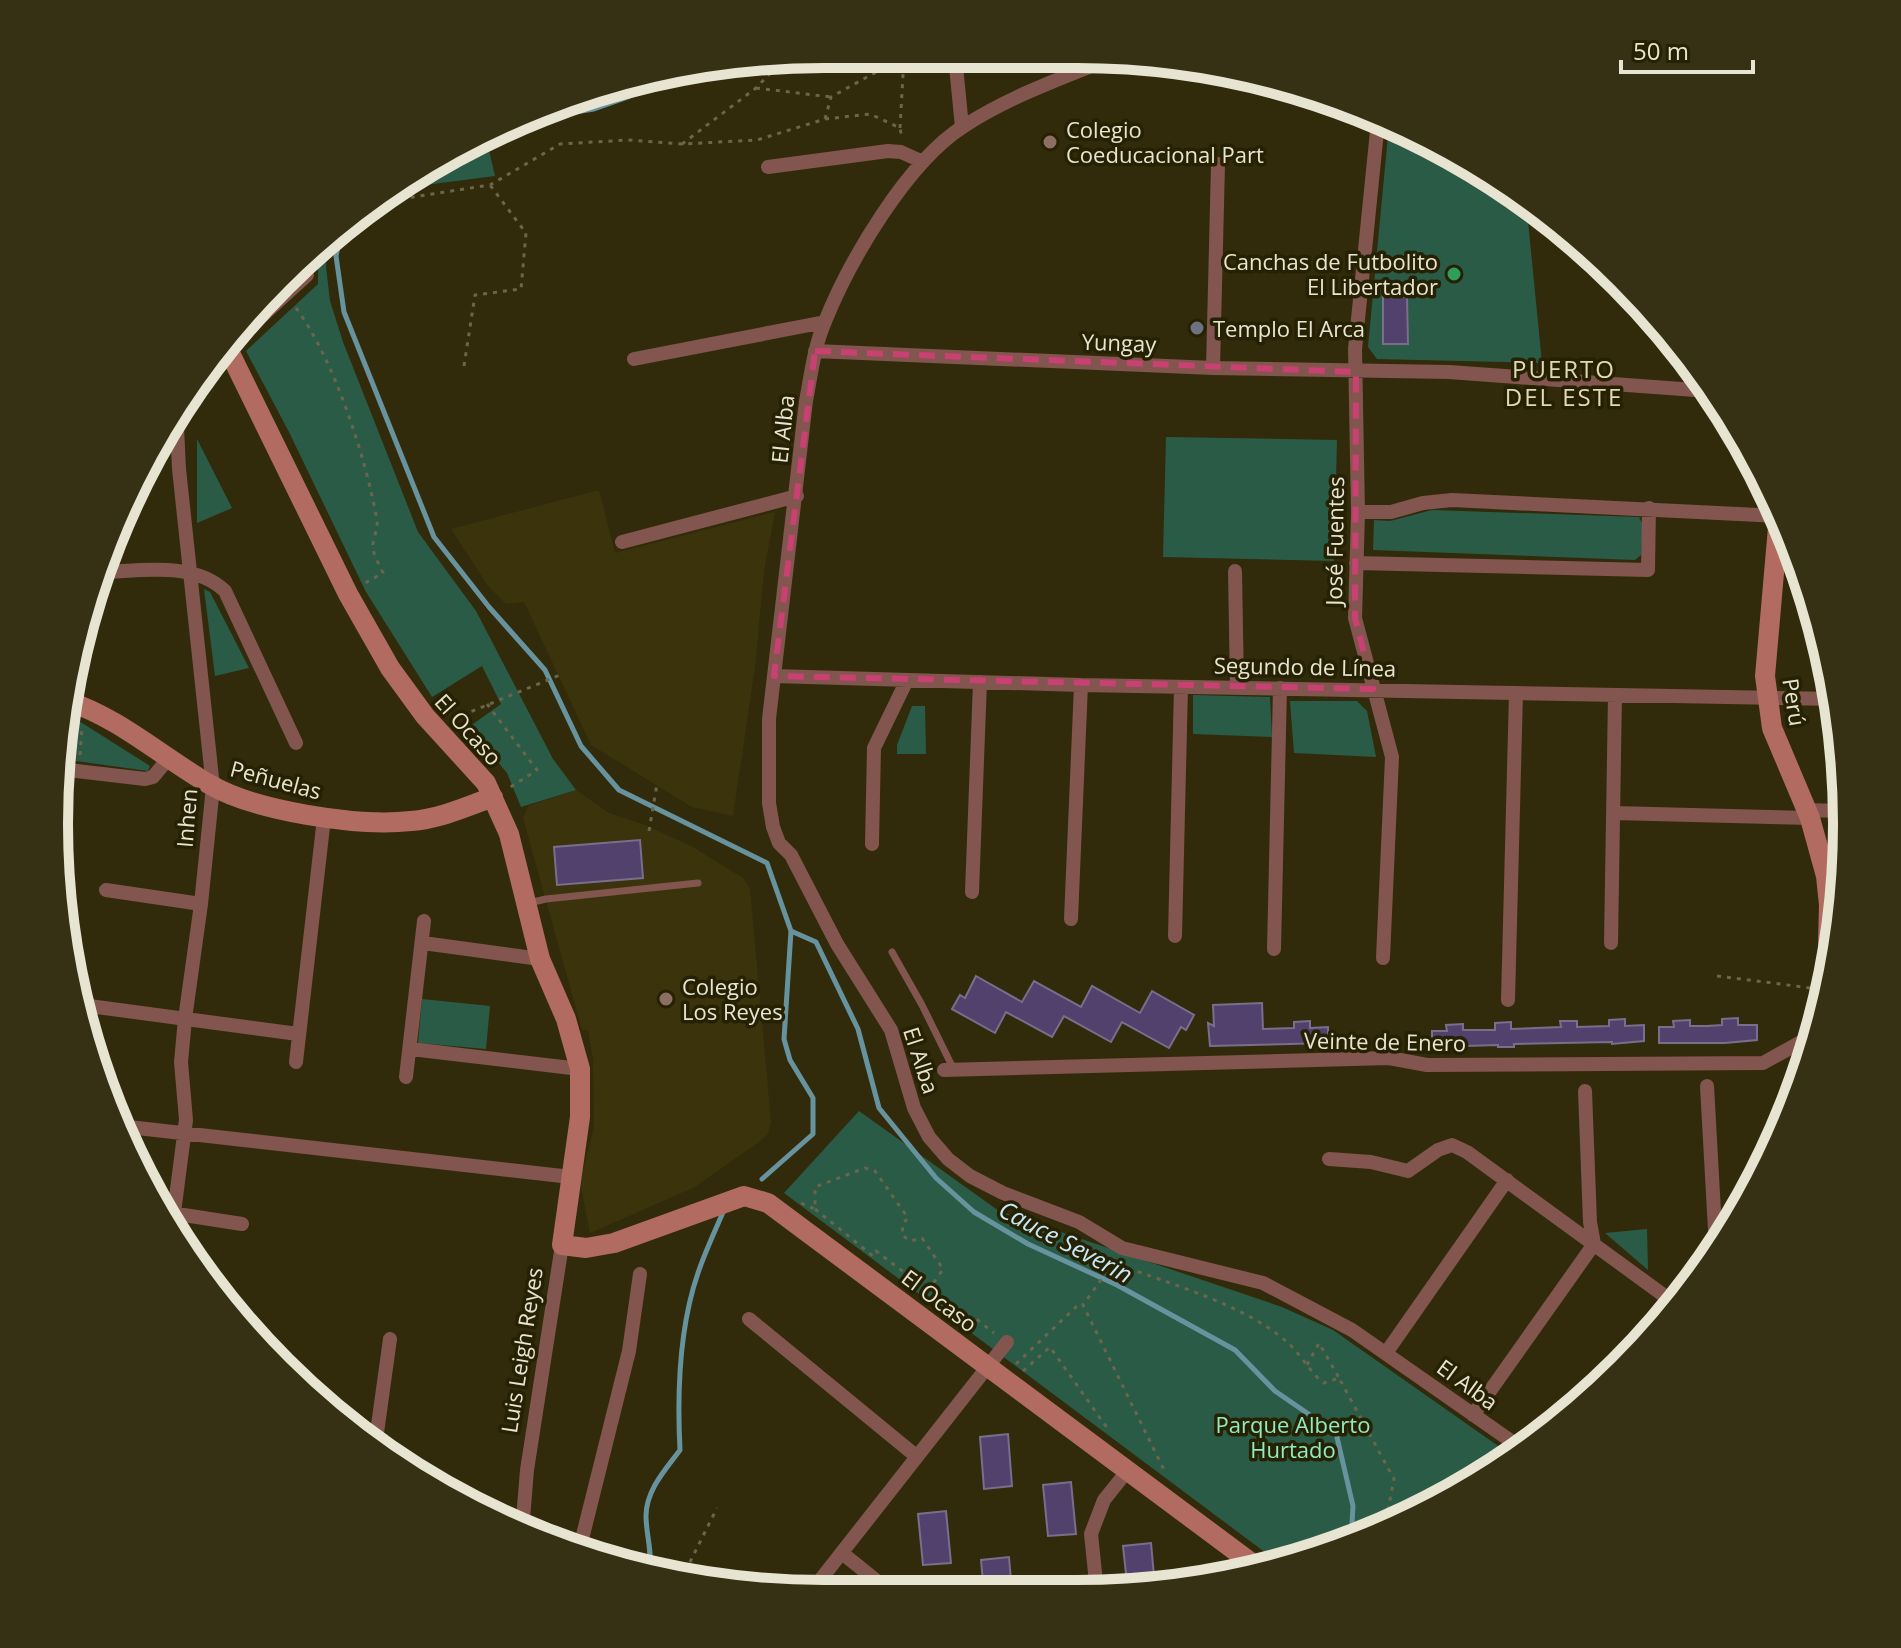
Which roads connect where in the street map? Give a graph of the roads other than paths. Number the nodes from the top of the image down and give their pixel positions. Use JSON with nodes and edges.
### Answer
{"nodes":[{"id":1,"x":956,"y":68,"type":"edge"},
{"id":2,"x":1085,"y":68,"type":"edge"},
{"id":3,"x":962,"y":127,"type":"junction"},
{"id":4,"x":1377,"y":131,"type":"edge"},
{"id":5,"x":923,"y":162,"type":"junction"},
{"id":6,"x":1218,"y":164,"type":"dead end"},
{"id":7,"x":768,"y":167,"type":"dead end"},
{"id":8,"x":307,"y":275,"type":"dead end"},
{"id":9,"x":272,"y":309,"type":"edge"},
{"id":10,"x":825,"y":322,"type":"junction"},
{"id":11,"x":815,"y":351,"type":"junction"},
{"id":12,"x":231,"y":355,"type":"edge"},
{"id":13,"x":634,"y":359,"type":"dead end"},
{"id":14,"x":1213,"y":368,"type":"junction"},
{"id":15,"x":1356,"y":372,"type":"junction"},
{"id":16,"x":1696,"y":390,"type":"edge"},
{"id":17,"x":177,"y":433,"type":"edge"},
{"id":18,"x":797,"y":496,"type":"junction"},
{"id":19,"x":1649,"y":508,"type":"junction"},
{"id":20,"x":1358,"y":512,"type":"junction"},
{"id":21,"x":1766,"y":515,"type":"edge"},
{"id":22,"x":1777,"y":540,"type":"edge"},
{"id":23,"x":622,"y":542,"type":"dead end"},
{"id":24,"x":1356,"y":563,"type":"junction"},
{"id":25,"x":1648,"y":570,"type":"junction"},
{"id":26,"x":1235,"y":571,"type":"dead end"},
{"id":27,"x":112,"y":572,"type":"edge"},
{"id":28,"x":191,"y":572,"type":"junction"},
{"id":29,"x":1648,"y":586,"type":"dead end"},
{"id":30,"x":774,"y":676,"type":"junction"},
{"id":31,"x":907,"y":680,"type":"junction"},
{"id":32,"x":980,"y":682,"type":"junction"},
{"id":33,"x":1081,"y":685,"type":"junction"},
{"id":34,"x":1237,"y":686,"type":"junction"},
{"id":35,"x":1181,"y":687,"type":"junction"},
{"id":36,"x":1280,"y":688,"type":"junction"},
{"id":37,"x":1373,"y":689,"type":"junction"},
{"id":38,"x":1516,"y":693,"type":"junction"},
{"id":39,"x":1615,"y":695,"type":"junction"},
{"id":40,"x":1767,"y":696,"type":"junction"},
{"id":41,"x":1822,"y":698,"type":"edge"},
{"id":42,"x":78,"y":706,"type":"edge"},
{"id":43,"x":296,"y":743,"type":"dead end"},
{"id":44,"x":168,"y":759,"type":"junction"},
{"id":45,"x":70,"y":770,"type":"edge"},
{"id":46,"x":213,"y":787,"type":"junction"},
{"id":47,"x":493,"y":797,"type":"junction"},
{"id":48,"x":1833,"y":812,"type":"edge"},
{"id":49,"x":1614,"y":813,"type":"junction"},
{"id":50,"x":1808,"y":814,"type":"junction"},
{"id":51,"x":324,"y":818,"type":"junction"},
{"id":52,"x":872,"y":844,"type":"dead end"},
{"id":53,"x":698,"y":883,"type":"dead end"},
{"id":54,"x":106,"y":890,"type":"dead end"},
{"id":55,"x":972,"y":892,"type":"dead end"},
{"id":56,"x":1829,"y":903,"type":"edge"},
{"id":57,"x":201,"y":904,"type":"junction"},
{"id":58,"x":526,"y":904,"type":"junction"},
{"id":59,"x":1071,"y":919,"type":"dead end"},
{"id":60,"x":424,"y":921,"type":"dead end"},
{"id":61,"x":1175,"y":936,"type":"dead end"},
{"id":62,"x":423,"y":943,"type":"junction"},
{"id":63,"x":1611,"y":943,"type":"dead end"},
{"id":64,"x":1274,"y":949,"type":"dead end"},
{"id":65,"x":892,"y":952,"type":"dead end"},
{"id":66,"x":1383,"y":958,"type":"dead end"},
{"id":67,"x":540,"y":959,"type":"junction"},
{"id":68,"x":1508,"y":1000,"type":"dead end"},
{"id":69,"x":91,"y":1006,"type":"edge"},
{"id":70,"x":185,"y":1019,"type":"junction"},
{"id":71,"x":298,"y":1034,"type":"junction"},
{"id":72,"x":1800,"y":1042,"type":"edge"},
{"id":73,"x":411,"y":1049,"type":"junction"},
{"id":74,"x":296,"y":1062,"type":"dead end"},
{"id":75,"x":580,"y":1069,"type":"junction"},
{"id":76,"x":949,"y":1070,"type":"joint"},
{"id":77,"x":406,"y":1077,"type":"dead end"},
{"id":78,"x":1707,"y":1086,"type":"dead end"},
{"id":79,"x":1585,"y":1091,"type":"dead end"},
{"id":80,"x":132,"y":1127,"type":"edge"},
{"id":81,"x":185,"y":1133,"type":"junction"},
{"id":82,"x":1329,"y":1159,"type":"dead end"},
{"id":83,"x":571,"y":1177,"type":"junction"},
{"id":84,"x":1507,"y":1180,"type":"junction"},
{"id":85,"x":174,"y":1211,"type":"edge"},
{"id":86,"x":182,"y":1222,"type":"edge"},
{"id":87,"x":242,"y":1224,"type":"dead end"},
{"id":88,"x":1715,"y":1230,"type":"edge"},
{"id":89,"x":1594,"y":1244,"type":"junction"},
{"id":90,"x":562,"y":1245,"type":"junction"},
{"id":91,"x":640,"y":1274,"type":"dead end"},
{"id":92,"x":1666,"y":1297,"type":"edge"},
{"id":93,"x":749,"y":1319,"type":"dead end"},
{"id":94,"x":390,"y":1339,"type":"dead end"},
{"id":95,"x":1007,"y":1342,"type":"dead end"},
{"id":96,"x":1386,"y":1353,"type":"junction"},
{"id":97,"x":987,"y":1365,"type":"junction"},
{"id":98,"x":1473,"y":1415,"type":"junction"},
{"id":99,"x":377,"y":1433,"type":"edge"},
{"id":100,"x":1512,"y":1442,"type":"edge"},
{"id":101,"x":916,"y":1456,"type":"junction"},
{"id":102,"x":1128,"y":1470,"type":"junction"},
{"id":103,"x":523,"y":1517,"type":"edge"},
{"id":104,"x":582,"y":1540,"type":"edge"},
{"id":105,"x":842,"y":1553,"type":"junction"},
{"id":106,"x":1248,"y":1560,"type":"edge"},
{"id":107,"x":1096,"y":1579,"type":"edge"},
{"id":108,"x":821,"y":1580,"type":"edge"},
{"id":109,"x":876,"y":1580,"type":"edge"}],
"edges":[{"from":1,"to":3,"type":"street"},
{"from":2,"to":3,"type":"street","name":"El Alba"},
{"from":3,"to":5,"type":"street","name":"El Alba"},
{"from":4,"to":15,"type":"street","name":"José Fuentes"},
{"from":5,"to":7,"type":"street"},
{"from":5,"to":10,"type":"street","name":"El Alba"},
{"from":6,"to":14,"type":"street"},
{"from":8,"to":9,"type":"street"},
{"from":10,"to":11,"type":"street","name":"El Alba"},
{"from":10,"to":13,"type":"street"},
{"from":11,"to":14,"type":"street","name":"Yungay"},
{"from":11,"to":18,"type":"street","name":"El Alba"},
{"from":12,"to":47,"type":"street","name":"El Ocaso"},
{"from":14,"to":15,"type":"street","name":"Yungay"},
{"from":15,"to":16,"type":"street","name":"Yungay"},
{"from":15,"to":20,"type":"street","name":"José Fuentes"},
{"from":17,"to":28,"type":"street","name":"Inhen"},
{"from":18,"to":23,"type":"street"},
{"from":18,"to":30,"type":"street","name":"El Alba"},
{"from":19,"to":20,"type":"street"},
{"from":19,"to":21,"type":"street"},
{"from":19,"to":25,"type":"street"},
{"from":20,"to":24,"type":"street","name":"José Fuentes"},
{"from":22,"to":40,"type":"street","name":"Perú"},
{"from":24,"to":25,"type":"street"},
{"from":24,"to":37,"type":"street","name":"José Fuentes"},
{"from":25,"to":29,"type":"street"},
{"from":26,"to":34,"type":"street"},
{"from":27,"to":28,"type":"street"},
{"from":28,"to":43,"type":"street"},
{"from":28,"to":46,"type":"street","name":"Inhen"},
{"from":30,"to":31,"type":"street","name":"Segundo de Línea"},
{"from":30,"to":96,"type":"street","name":"El Alba"},
{"from":31,"to":32,"type":"street","name":"Segundo de Línea"},
{"from":31,"to":52,"type":"street"},
{"from":32,"to":33,"type":"street","name":"Segundo de Línea"},
{"from":32,"to":55,"type":"street"},
{"from":33,"to":35,"type":"street","name":"Segundo de Línea"},
{"from":33,"to":59,"type":"street"},
{"from":34,"to":35,"type":"street","name":"Segundo de Línea"},
{"from":34,"to":36,"type":"street","name":"Segundo de Línea"},
{"from":35,"to":61,"type":"street"},
{"from":36,"to":37,"type":"street","name":"Segundo de Línea"},
{"from":36,"to":64,"type":"street"},
{"from":37,"to":38,"type":"street","name":"Segundo de Línea"},
{"from":37,"to":66,"type":"street","name":"José Fuentes"},
{"from":38,"to":39,"type":"street","name":"Segundo de Línea"},
{"from":38,"to":68,"type":"street"},
{"from":39,"to":40,"type":"street","name":"Segundo de Línea"},
{"from":39,"to":49,"type":"street"},
{"from":40,"to":41,"type":"street","name":"Segundo de Línea"},
{"from":40,"to":50,"type":"street","name":"Perú"},
{"from":42,"to":44,"type":"street","name":"Peñuelas"},
{"from":44,"to":45,"type":"street"},
{"from":44,"to":46,"type":"street","name":"Peñuelas"},
{"from":46,"to":51,"type":"street","name":"Peñuelas"},
{"from":46,"to":57,"type":"street","name":"Inhen"},
{"from":47,"to":51,"type":"street","name":"Peñuelas"},
{"from":47,"to":58,"type":"street","name":"El Ocaso"},
{"from":48,"to":50,"type":"street"},
{"from":49,"to":50,"type":"street"},
{"from":49,"to":63,"type":"street"},
{"from":50,"to":56,"type":"street","name":"Perú"},
{"from":51,"to":71,"type":"street"},
{"from":53,"to":58,"type":"lane"},
{"from":54,"to":57,"type":"street"},
{"from":57,"to":70,"type":"street","name":"Inhen"},
{"from":58,"to":67,"type":"street","name":"El Ocaso"},
{"from":60,"to":62,"type":"street"},
{"from":62,"to":67,"type":"street"},
{"from":62,"to":73,"type":"street"},
{"from":65,"to":76,"type":"lane"},
{"from":67,"to":75,"type":"street","name":"El Ocaso"},
{"from":69,"to":70,"type":"street"},
{"from":70,"to":71,"type":"street"},
{"from":70,"to":81,"type":"street","name":"Inhen"},
{"from":71,"to":74,"type":"street"},
{"from":72,"to":76,"type":"street","name":"Veinte de Enero"},
{"from":73,"to":75,"type":"street"},
{"from":73,"to":77,"type":"street"},
{"from":75,"to":83,"type":"street","name":"El Ocaso"},
{"from":78,"to":88,"type":"street"},
{"from":79,"to":89,"type":"street"},
{"from":80,"to":81,"type":"street"},
{"from":81,"to":83,"type":"street"},
{"from":81,"to":85,"type":"street","name":"Inhen"},
{"from":82,"to":84,"type":"street"},
{"from":83,"to":90,"type":"street","name":"Luis Leigh Reyes"},
{"from":84,"to":89,"type":"street"},
{"from":84,"to":96,"type":"street"},
{"from":86,"to":87,"type":"street"},
{"from":89,"to":92,"type":"street"},
{"from":89,"to":98,"type":"street"},
{"from":90,"to":97,"type":"street","name":"El Ocaso"},
{"from":90,"to":103,"type":"street","name":"Luis Leigh Reyes"},
{"from":91,"to":104,"type":"street"},
{"from":93,"to":101,"type":"street"},
{"from":94,"to":99,"type":"street"},
{"from":95,"to":97,"type":"street"},
{"from":96,"to":98,"type":"street","name":"El Alba"},
{"from":97,"to":101,"type":"street"},
{"from":97,"to":102,"type":"street","name":"El Ocaso"},
{"from":98,"to":100,"type":"street","name":"El Alba"},
{"from":101,"to":105,"type":"street"},
{"from":102,"to":106,"type":"street","name":"El Ocaso"},
{"from":102,"to":107,"type":"street"},
{"from":105,"to":108,"type":"street"},
{"from":105,"to":109,"type":"street"}]}
